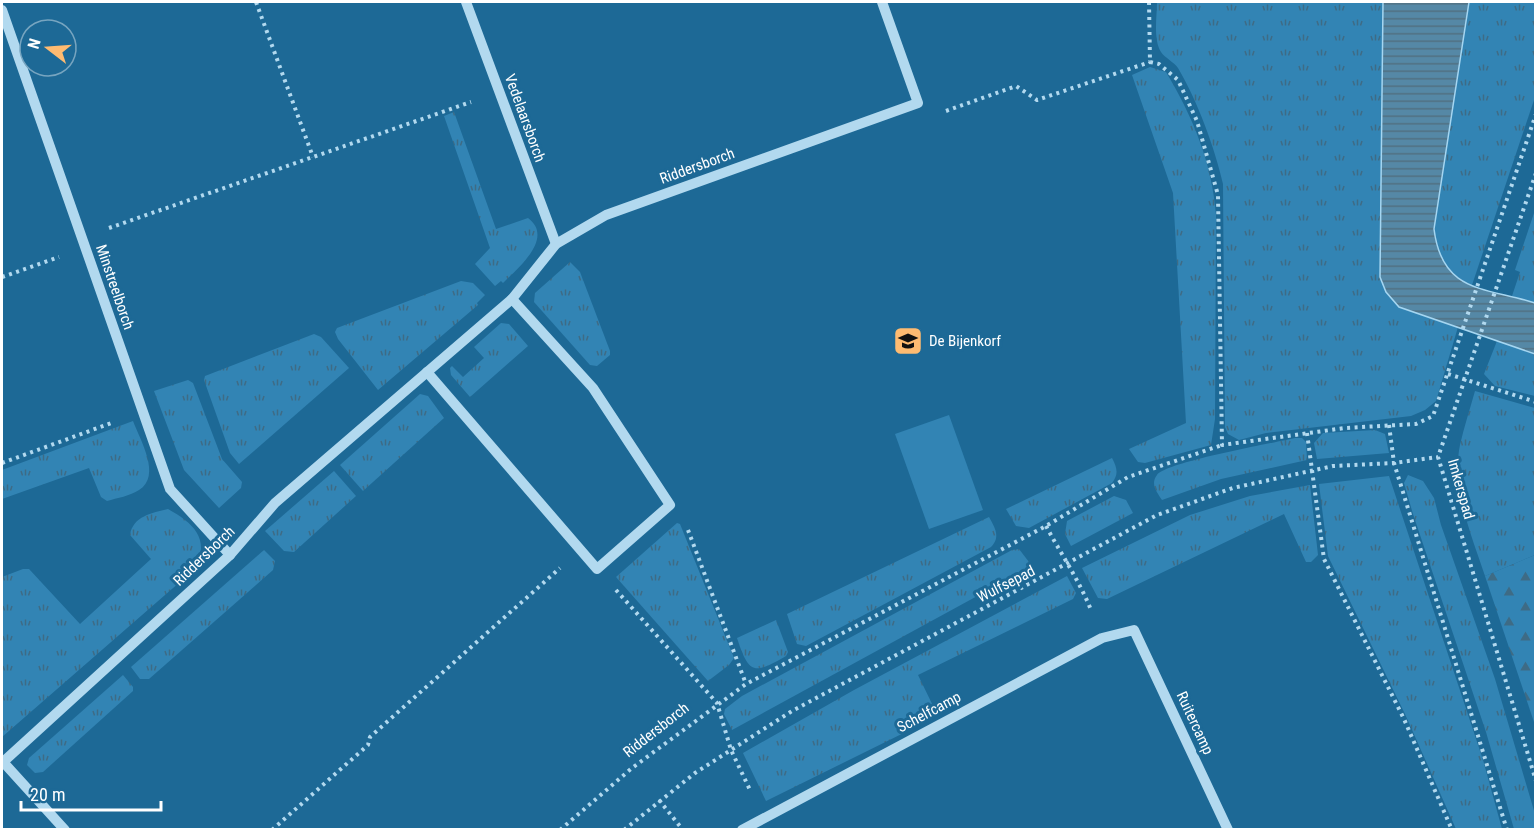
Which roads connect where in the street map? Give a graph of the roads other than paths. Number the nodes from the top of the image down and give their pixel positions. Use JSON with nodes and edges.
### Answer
{"nodes":[{"id":1,"x":466,"y":2,"type":"edge"},
{"id":2,"x":882,"y":2,"type":"edge"},
{"id":3,"x":2,"y":10,"type":"edge"},
{"id":4,"x":556,"y":244,"type":"junction"},
{"id":5,"x":512,"y":299,"type":"junction"},
{"id":6,"x":427,"y":372,"type":"junction"},
{"id":7,"x":230,"y":555,"type":"junction"},
{"id":8,"x":1134,"y":630,"type":"joint"},
{"id":9,"x":3,"y":763,"type":"edge"},
{"id":10,"x":65,"y":830,"type":"edge"},
{"id":11,"x":742,"y":830,"type":"edge"},
{"id":12,"x":1228,"y":830,"type":"edge"}],
"edges":[{"from":1,"to":4,"type":"street","name":"Vedelaarsborch"},
{"from":2,"to":4,"type":"street","name":"Riddersborch"},
{"from":3,"to":7,"type":"street","name":"Minstreelborch"},
{"from":4,"to":5,"type":"street","name":"Riddersborch"},
{"from":5,"to":6,"type":"street","name":"Riddersborch"},
{"from":5,"to":6,"type":"street"},
{"from":6,"to":7,"type":"street","name":"Riddersborch"},
{"from":7,"to":9,"type":"street","name":"Riddersborch"},
{"from":8,"to":11,"type":"street","name":"Schelfcamp"},
{"from":8,"to":12,"type":"street","name":"Ruitercamp"},
{"from":9,"to":10,"type":"street","name":"Riddersborch"}]}
